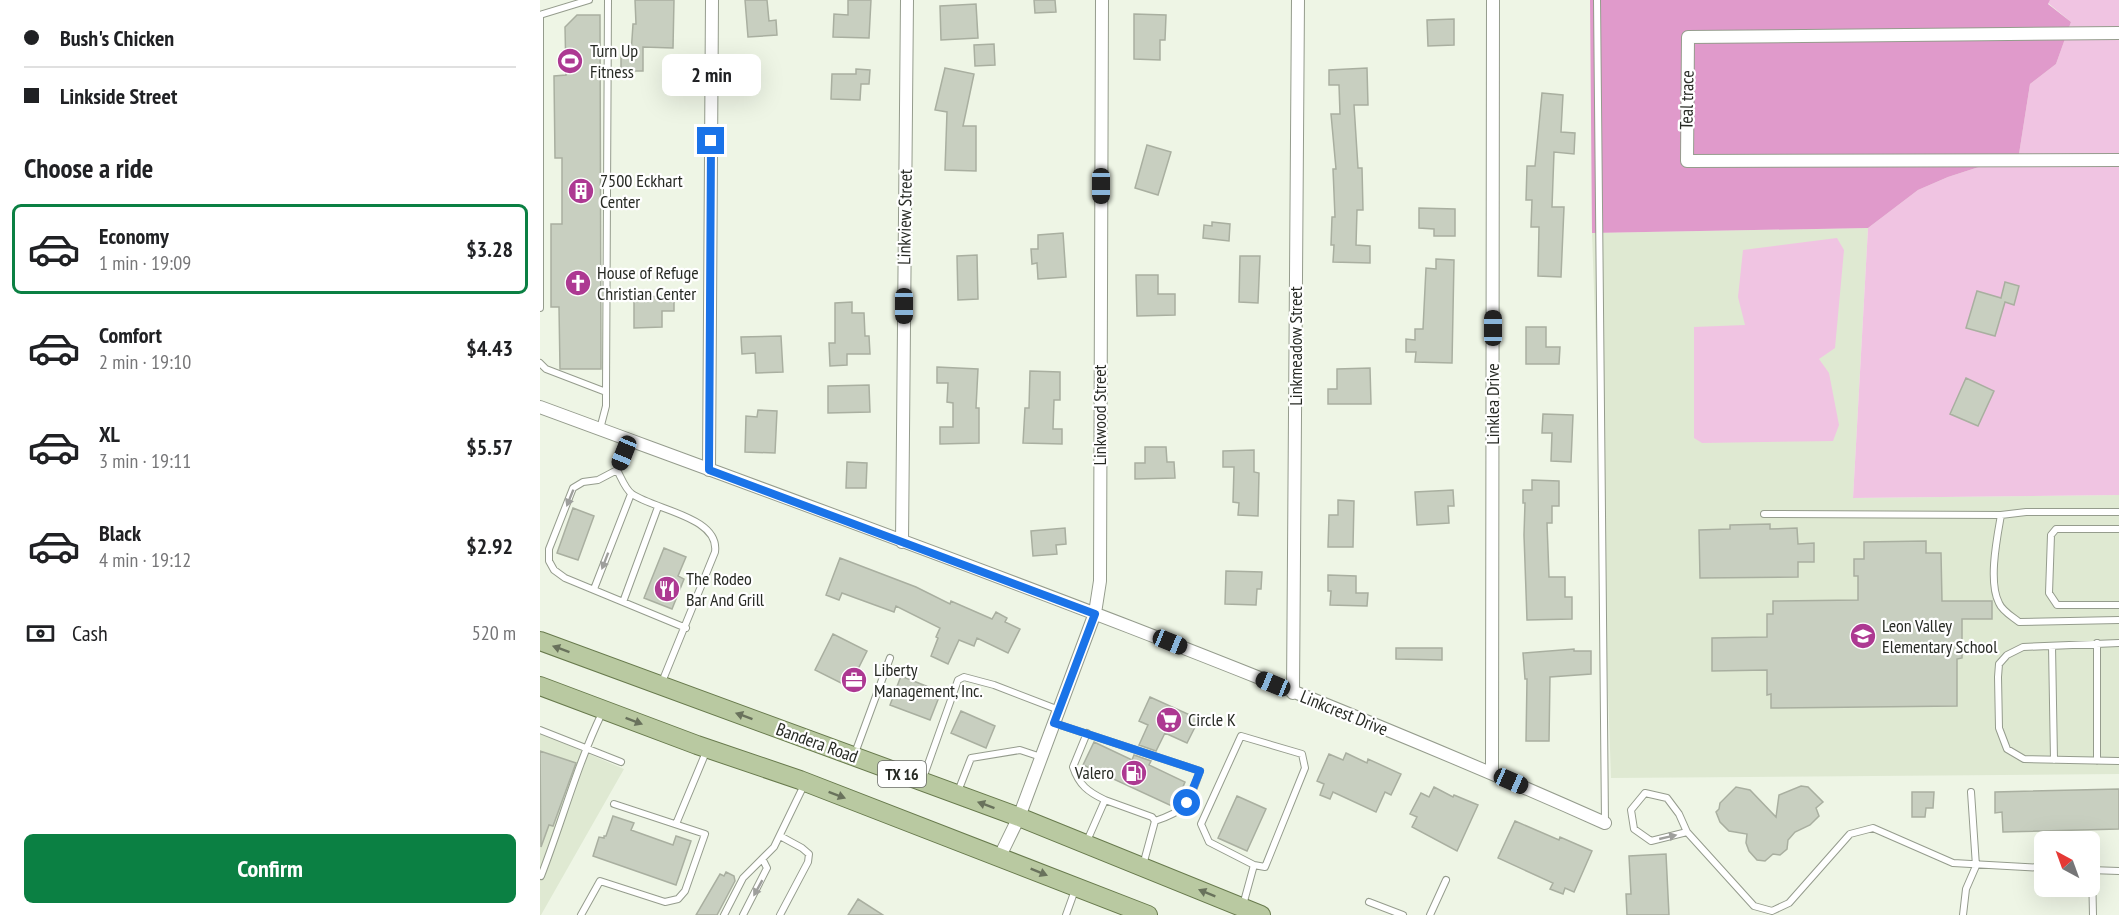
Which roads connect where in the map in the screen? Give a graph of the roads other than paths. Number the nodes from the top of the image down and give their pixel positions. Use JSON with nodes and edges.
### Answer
{"nodes":[{"id":1,"x":589,"y":0,"type":"edge"},
{"id":2,"x":608,"y":0,"type":"edge"},
{"id":3,"x":712,"y":0,"type":"edge"},
{"id":4,"x":907,"y":0,"type":"edge"},
{"id":5,"x":1102,"y":0,"type":"edge"},
{"id":6,"x":1298,"y":0,"type":"edge"},
{"id":7,"x":1493,"y":0,"type":"edge"},
{"id":8,"x":1597,"y":0,"type":"edge"},
{"id":9,"x":2119,"y":33,"type":"edge"},
{"id":10,"x":540,"y":77,"type":"edge"},
{"id":11,"x":2119,"y":160,"type":"edge"},
{"id":12,"x":540,"y":310,"type":"edge"},
{"id":13,"x":540,"y":363,"type":"edge"},
{"id":14,"x":606,"y":392,"type":"junction"},
{"id":15,"x":540,"y":407,"type":"edge"},
{"id":16,"x":600,"y":430,"type":"junction"},
{"id":17,"x":627,"y":439,"type":"junction"},
{"id":18,"x":617,"y":470,"type":"junction"},
{"id":19,"x":709,"y":470,"type":"junction"},
{"id":20,"x":631,"y":494,"type":"junction"},
{"id":21,"x":658,"y":507,"type":"junction"},
{"id":22,"x":2119,"y":512,"type":"edge"},
{"id":23,"x":1764,"y":514,"type":"dead end"},
{"id":24,"x":2001,"y":515,"type":"junction"},
{"id":25,"x":2119,"y":529,"type":"edge"},
{"id":26,"x":902,"y":542,"type":"junction"},
{"id":27,"x":594,"y":590,"type":"junction"},
{"id":28,"x":623,"y":602,"type":"junction"},
{"id":29,"x":2119,"y":605,"type":"edge"},
{"id":30,"x":1095,"y":614,"type":"junction"},
{"id":31,"x":2119,"y":620,"type":"edge"},
{"id":32,"x":686,"y":628,"type":"junction"},
{"id":33,"x":540,"y":641,"type":"edge"},
{"id":34,"x":2097,"y":643,"type":"junction"},
{"id":35,"x":2119,"y":643,"type":"edge"},
{"id":36,"x":2052,"y":646,"type":"junction"},
{"id":37,"x":890,"y":658,"type":"dead end"},
{"id":38,"x":540,"y":686,"type":"edge"},
{"id":39,"x":661,"y":686,"type":"junction"},
{"id":40,"x":1293,"y":693,"type":"junction"},
{"id":41,"x":604,"y":710,"type":"junction"},
{"id":42,"x":1059,"y":710,"type":"junction"},
{"id":43,"x":1054,"y":723,"type":"junction"},
{"id":44,"x":540,"y":730,"type":"edge"},
{"id":45,"x":1087,"y":734,"type":"junction"},
{"id":46,"x":585,"y":748,"type":"junction"},
{"id":47,"x":707,"y":748,"type":"junction"},
{"id":48,"x":854,"y":756,"type":"junction"},
{"id":49,"x":1041,"y":757,"type":"junction"},
{"id":50,"x":2054,"y":760,"type":"junction"},
{"id":51,"x":2097,"y":761,"type":"junction"},
{"id":52,"x":2119,"y":761,"type":"edge"},
{"id":53,"x":621,"y":762,"type":"dead end"},
{"id":54,"x":1492,"y":772,"type":"junction"},
{"id":55,"x":922,"y":781,"type":"junction"},
{"id":56,"x":806,"y":783,"type":"junction"},
{"id":57,"x":1971,"y":792,"type":"dead end"},
{"id":58,"x":957,"y":794,"type":"junction"},
{"id":59,"x":1105,"y":800,"type":"junction"},
{"id":60,"x":614,"y":804,"type":"dead end"},
{"id":61,"x":1019,"y":817,"type":"junction"},
{"id":62,"x":1155,"y":821,"type":"junction"},
{"id":63,"x":1605,"y":823,"type":"joint"},
{"id":64,"x":676,"y":824,"type":"junction"},
{"id":65,"x":1688,"y":832,"type":"junction"},
{"id":66,"x":780,"y":836,"type":"junction"},
{"id":67,"x":1086,"y":844,"type":"junction"},
{"id":68,"x":1000,"y":856,"type":"junction"},
{"id":69,"x":763,"y":860,"type":"junction"},
{"id":70,"x":1254,"y":865,"type":"junction"},
{"id":71,"x":1976,"y":866,"type":"junction"},
{"id":72,"x":1142,"y":867,"type":"junction"},
{"id":73,"x":2034,"y":868,"type":"edge"},
{"id":74,"x":2100,"y":870,"type":"edge"},
{"id":75,"x":2119,"y":871,"type":"edge"},
{"id":76,"x":541,"y":876,"type":"edge"},
{"id":77,"x":1446,"y":880,"type":"dead end"},
{"id":78,"x":1077,"y":887,"type":"junction"},
{"id":79,"x":2092,"y":897,"type":"edge"},
{"id":80,"x":1369,"y":902,"type":"dead end"},
{"id":81,"x":1242,"y":907,"type":"junction"},
{"id":82,"x":581,"y":915,"type":"edge"},
{"id":83,"x":723,"y":915,"type":"edge"},
{"id":84,"x":743,"y":915,"type":"edge"},
{"id":85,"x":780,"y":915,"type":"edge"},
{"id":86,"x":1066,"y":915,"type":"edge"},
{"id":87,"x":1148,"y":915,"type":"edge"},
{"id":88,"x":1261,"y":915,"type":"edge"},
{"id":89,"x":1403,"y":915,"type":"edge"},
{"id":90,"x":1430,"y":915,"type":"edge"},
{"id":91,"x":1963,"y":915,"type":"edge"},
{"id":92,"x":2093,"y":915,"type":"edge"}],
"edges":[{"from":1,"to":10,"type":"lane"},
{"from":2,"to":14,"type":"lane"},
{"from":3,"to":19,"type":"street"},
{"from":4,"to":26,"type":"street","name":"Linkview Street"},
{"from":5,"to":30,"type":"street","name":"Linkwood Street"},
{"from":6,"to":40,"type":"street","name":"Linkmeadow Street"},
{"from":7,"to":54,"type":"street","name":"Linklea Drive"},
{"from":8,"to":63,"type":"lane"},
{"from":9,"to":11,"type":"street","name":"Teal trace"},
{"from":10,"to":12,"type":"lane"},
{"from":13,"to":14,"type":"lane"},
{"from":14,"to":16,"type":"lane"},
{"from":15,"to":16,"type":"street","name":"Linkcrest Drive"},
{"from":16,"to":17,"type":"street","name":"Linkcrest Drive"},
{"from":17,"to":18,"type":"lane"},
{"from":17,"to":19,"type":"street","name":"Linkcrest Drive"},
{"from":18,"to":20,"type":"lane"},
{"from":18,"to":27,"type":"lane","one_way":true},
{"from":19,"to":26,"type":"street","name":"Linkcrest Drive"},
{"from":20,"to":21,"type":"lane"},
{"from":20,"to":27,"type":"lane","one_way":true},
{"from":21,"to":28,"type":"lane"},
{"from":21,"to":32,"type":"lane"},
{"from":22,"to":24,"type":"lane"},
{"from":23,"to":24,"type":"lane"},
{"from":24,"to":31,"type":"lane"},
{"from":25,"to":29,"type":"lane"},
{"from":26,"to":30,"type":"street","name":"Linkcrest Drive"},
{"from":27,"to":28,"type":"lane"},
{"from":28,"to":32,"type":"lane"},
{"from":30,"to":40,"type":"street","name":"Linkcrest Drive"},
{"from":30,"to":42,"type":"street","name":"Linkwood Street"},
{"from":32,"to":39,"type":"lane"},
{"from":39,"to":33,"type":"main road","name":"Bandera Road","number":"TX 16","one_way":true},
{"from":34,"to":35,"type":"lane"},
{"from":34,"to":36,"type":"lane"},
{"from":34,"to":51,"type":"lane"},
{"from":36,"to":50,"type":"lane"},
{"from":36,"to":50,"type":"lane"},
{"from":37,"to":48,"type":"lane"},
{"from":38,"to":41,"type":"main road","number":"TX 16"},
{"from":48,"to":39,"type":"main road","name":"Bandera Road","number":"TX 16","one_way":true},
{"from":40,"to":54,"type":"street","name":"Linkcrest Drive"},
{"from":41,"to":46,"type":"lane"},
{"from":41,"to":47,"type":"main road","number":"TX 16","one_way":true},
{"from":42,"to":43,"type":"street","name":"Linkwood Street"},
{"from":42,"to":55,"type":"lane"},
{"from":43,"to":45,"type":"lane"},
{"from":43,"to":49,"type":"street","name":"Linkwood Street"},
{"from":44,"to":46,"type":"lane"},
{"from":45,"to":59,"type":"lane"},
{"from":45,"to":62,"type":"lane"},
{"from":46,"to":53,"type":"lane"},
{"from":46,"to":76,"type":"lane"},
{"from":47,"to":56,"type":"main road","number":"TX 16"},
{"from":47,"to":64,"type":"lane"},
{"from":48,"to":55,"type":"main road","name":"Bandera Road","number":"TX 16"},
{"from":49,"to":58,"type":"lane"},
{"from":49,"to":61,"type":"street","name":"Linkwood Street"},
{"from":50,"to":51,"type":"lane"},
{"from":51,"to":52,"type":"lane"},
{"from":54,"to":63,"type":"street","name":"Linkcrest Drive"},
{"from":55,"to":58,"type":"main road","name":"Bandera Road","number":"TX 16"},
{"from":56,"to":66,"type":"lane"},
{"from":56,"to":68,"type":"main road","number":"TX 16","one_way":true},
{"from":57,"to":71,"type":"lane"},
{"from":61,"to":58,"type":"main road","name":"Bandera Road","number":"TX 16","one_way":true},
{"from":59,"to":62,"type":"lane"},
{"from":59,"to":67,"type":"lane"},
{"from":60,"to":64,"type":"lane"},
{"from":61,"to":67,"type":"main road","name":"Bandera Road","number":"TX 16"},
{"from":61,"to":68,"type":"street","name":"Linkwood Street"},
{"from":62,"to":72,"type":"lane"},
{"from":64,"to":82,"type":"lane"},
{"from":65,"to":65,"type":"lane","one_way":true},
{"from":65,"to":71,"type":"lane"},
{"from":66,"to":69,"type":"lane"},
{"from":66,"to":85,"type":"lane"},
{"from":67,"to":72,"type":"main road","name":"Bandera Road","number":"TX 16"},
{"from":68,"to":78,"type":"main road","number":"TX 16","one_way":true},
{"from":69,"to":83,"type":"lane"},
{"from":69,"to":84,"type":"lane","one_way":true},
{"from":70,"to":70,"type":"lane"},
{"from":70,"to":81,"type":"lane"},
{"from":71,"to":73,"type":"lane"},
{"from":71,"to":91,"type":"lane"},
{"from":81,"to":72,"type":"main road","name":"Bandera Road","number":"TX 16","one_way":true},
{"from":74,"to":75,"type":"lane"},
{"from":77,"to":90,"type":"lane"},
{"from":78,"to":86,"type":"lane"},
{"from":78,"to":87,"type":"main road","number":"TX 16"},
{"from":79,"to":92,"type":"lane"},
{"from":80,"to":89,"type":"lane"},
{"from":81,"to":88,"type":"main road","name":"Bandera Road","number":"TX 16"}]}
